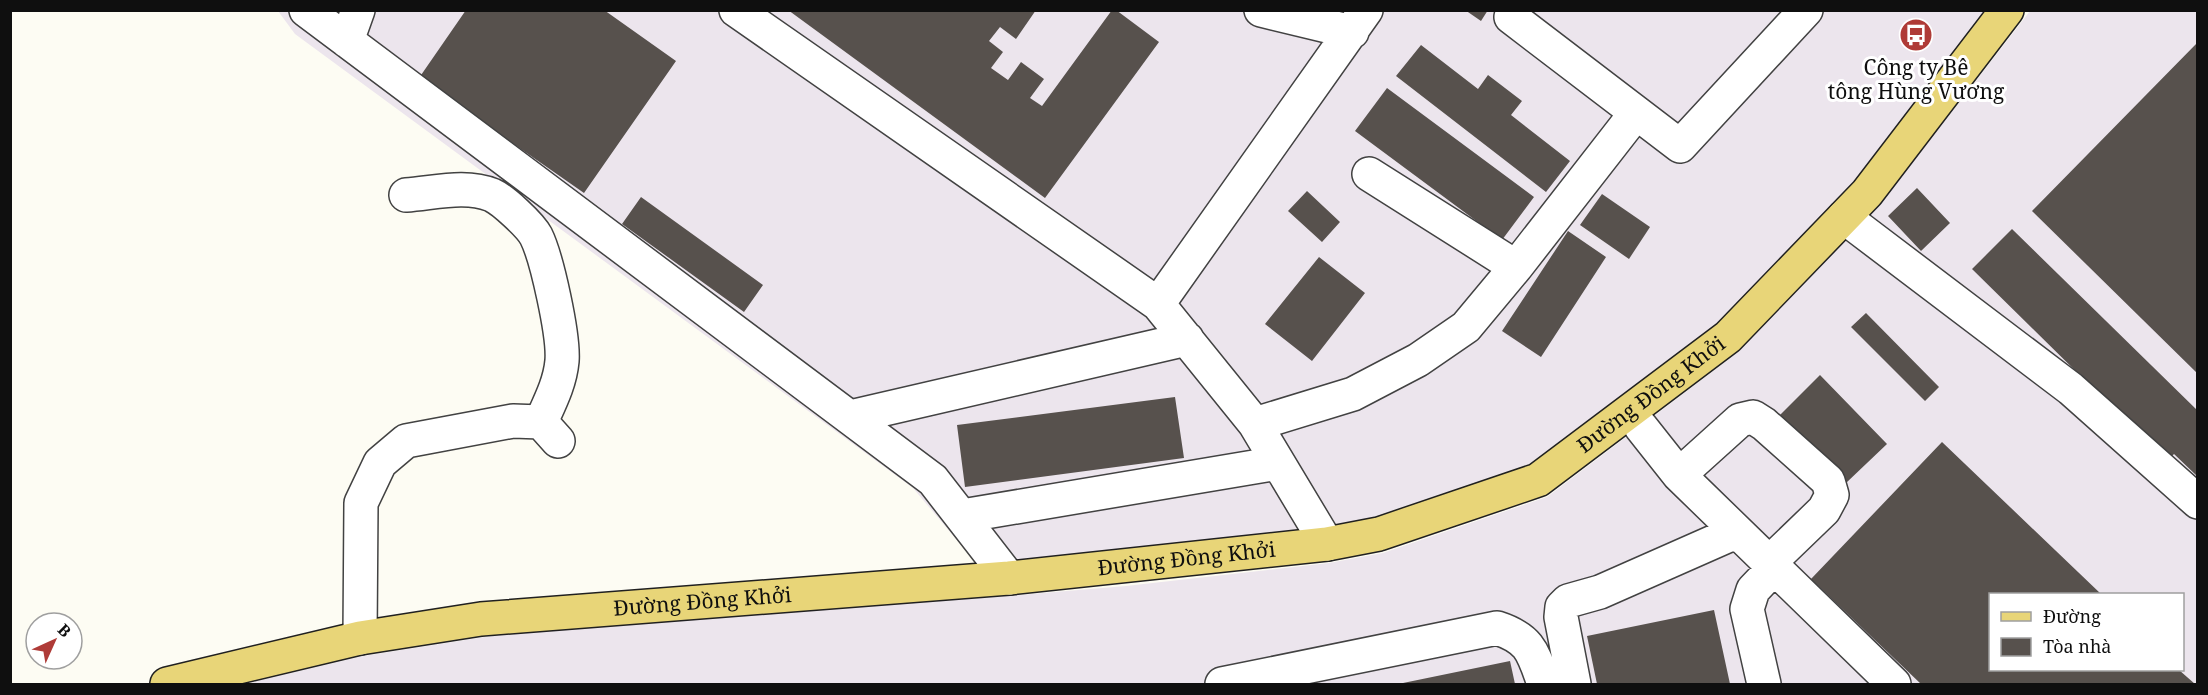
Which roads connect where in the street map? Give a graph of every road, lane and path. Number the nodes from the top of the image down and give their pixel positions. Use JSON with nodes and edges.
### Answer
{"nodes":[{"id":1,"x":306,"y":10,"type":"edge"},
{"id":2,"x":358,"y":10,"type":"edge"},
{"id":3,"x":736,"y":10,"type":"edge"},
{"id":4,"x":1261,"y":10,"type":"edge"},
{"id":5,"x":1806,"y":10,"type":"edge"},
{"id":6,"x":2007,"y":10,"type":"edge"},
{"id":7,"x":1511,"y":17,"type":"dead end"},
{"id":8,"x":1359,"y":21,"type":"edge"},
{"id":9,"x":347,"y":41,"type":"junction"},
{"id":10,"x":1636,"y":113,"type":"junction"},
{"id":11,"x":1369,"y":174,"type":"dead end"},
{"id":12,"x":406,"y":195,"type":"dead end"},
{"id":13,"x":1844,"y":217,"type":"junction"},
{"id":14,"x":1516,"y":267,"type":"junction"},
{"id":15,"x":1158,"y":304,"type":"junction"},
{"id":16,"x":1187,"y":339,"type":"junction"},
{"id":17,"x":850,"y":417,"type":"junction"},
{"id":18,"x":1255,"y":424,"type":"junction"},
{"id":19,"x":1641,"y":427,"type":"dead end"},
{"id":20,"x":1278,"y":463,"type":"junction"},
{"id":21,"x":1679,"y":475,"type":"junction"},
{"id":22,"x":2198,"y":502,"type":"edge"},
{"id":23,"x":962,"y":516,"type":"junction"},
{"id":24,"x":1736,"y":532,"type":"junction"},
{"id":25,"x":1327,"y":544,"type":"junction"},
{"id":26,"x":1772,"y":566,"type":"junction"},
{"id":27,"x":1009,"y":579,"type":"junction"},
{"id":28,"x":360,"y":638,"type":"junction"},
{"id":29,"x":167,"y":684,"type":"edge"},
{"id":30,"x":1222,"y":684,"type":"edge"},
{"id":31,"x":1544,"y":684,"type":"edge"},
{"id":32,"x":1574,"y":684,"type":"edge"},
{"id":33,"x":1764,"y":684,"type":"edge"},
{"id":34,"x":1894,"y":684,"type":"edge"}],
"edges":[{"from":1,"to":9,"type":"lane"},
{"from":2,"to":9,"type":"lane"},
{"from":3,"to":15,"type":"lane"},
{"from":4,"to":8,"type":"lane"},
{"from":5,"to":10,"type":"lane"},
{"from":6,"to":13,"type":"main road","name":"Đường Đồng Khởi"},
{"from":7,"to":10,"type":"lane"},
{"from":8,"to":15,"type":"lane"},
{"from":9,"to":17,"type":"lane"},
{"from":10,"to":14,"type":"lane"},
{"from":11,"to":14,"type":"lane"},
{"from":12,"to":28,"type":"lane"},
{"from":13,"to":22,"type":"lane"},
{"from":13,"to":25,"type":"main road","name":"Đường Đồng Khởi"},
{"from":14,"to":18,"type":"lane"},
{"from":15,"to":16,"type":"lane"},
{"from":16,"to":17,"type":"lane"},
{"from":16,"to":18,"type":"lane"},
{"from":17,"to":23,"type":"lane"},
{"from":18,"to":20,"type":"lane"},
{"from":19,"to":21,"type":"lane"},
{"from":20,"to":23,"type":"lane"},
{"from":20,"to":25,"type":"lane"},
{"from":21,"to":24,"type":"lane"},
{"from":21,"to":26,"type":"lane"},
{"from":23,"to":27,"type":"lane"},
{"from":24,"to":26,"type":"lane"},
{"from":24,"to":32,"type":"lane"},
{"from":25,"to":27,"type":"main road","name":"Đường Đồng Khởi"},
{"from":26,"to":33,"type":"lane"},
{"from":26,"to":34,"type":"lane"},
{"from":27,"to":28,"type":"main road","name":"Đường Đồng Khởi"},
{"from":28,"to":29,"type":"main road","name":"Đường Đồng Khởi"},
{"from":30,"to":31,"type":"lane"}]}
